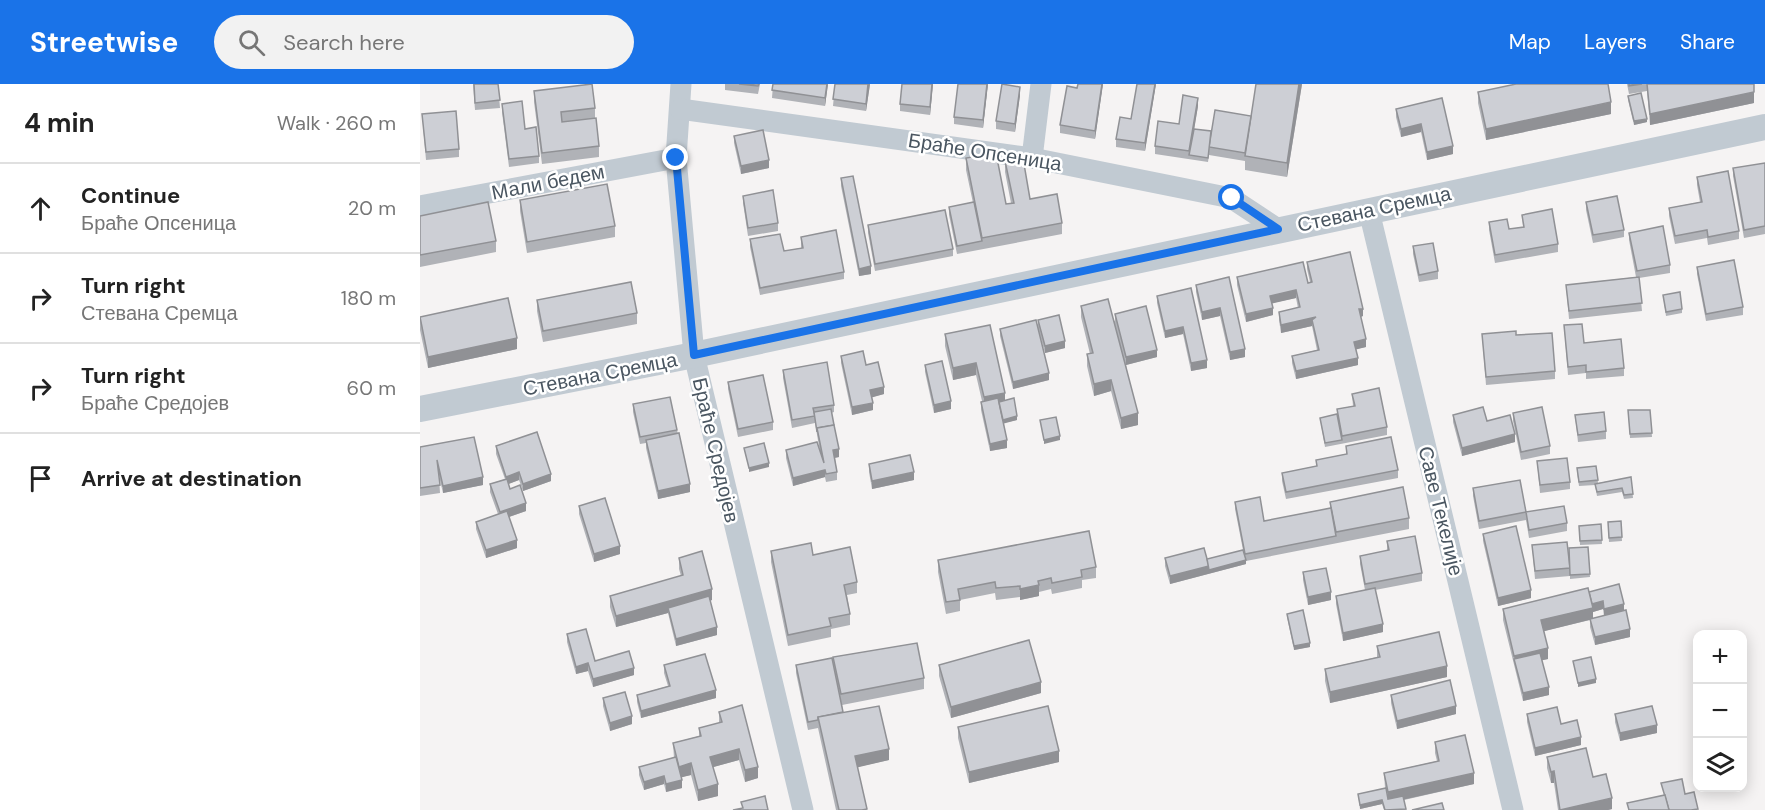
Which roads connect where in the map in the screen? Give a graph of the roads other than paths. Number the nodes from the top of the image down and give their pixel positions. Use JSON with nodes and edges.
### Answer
{"nodes":[{"id":1,"x":681,"y":84,"type":"edge"},
{"id":2,"x":1041,"y":84,"type":"edge"},
{"id":3,"x":680,"y":109,"type":"junction"},
{"id":4,"x":1765,"y":127,"type":"edge"},
{"id":5,"x":676,"y":158,"type":"junction"},
{"id":6,"x":1032,"y":158,"type":"junction"},
{"id":7,"x":420,"y":206,"type":"edge"},
{"id":8,"x":1369,"y":211,"type":"junction"},
{"id":9,"x":1278,"y":229,"type":"junction"},
{"id":10,"x":694,"y":355,"type":"junction"},
{"id":11,"x":420,"y":409,"type":"edge"},
{"id":12,"x":802,"y":810,"type":"edge"},
{"id":13,"x":1513,"y":810,"type":"edge"}],
"edges":[{"from":1,"to":3,"type":"street","name":"Браће Средојев"},
{"from":2,"to":6,"type":"street"},
{"from":3,"to":5,"type":"street","name":"Браће Средојев"},
{"from":3,"to":6,"type":"street","name":"Браће Опсеница"},
{"from":4,"to":8,"type":"street","name":"Стевана Сремца"},
{"from":5,"to":7,"type":"street","name":"Мали бедем"},
{"from":5,"to":10,"type":"street","name":"Браће Средојев"},
{"from":6,"to":9,"type":"street","name":"Браће Опсеница"},
{"from":8,"to":9,"type":"street","name":"Стевана Сремца"},
{"from":8,"to":13,"type":"street","name":"Саве Текелије"},
{"from":9,"to":10,"type":"street","name":"Стевана Сремца"},
{"from":10,"to":11,"type":"street","name":"Стевана Сремца"},
{"from":10,"to":12,"type":"street","name":"Браће Средојев"}]}
